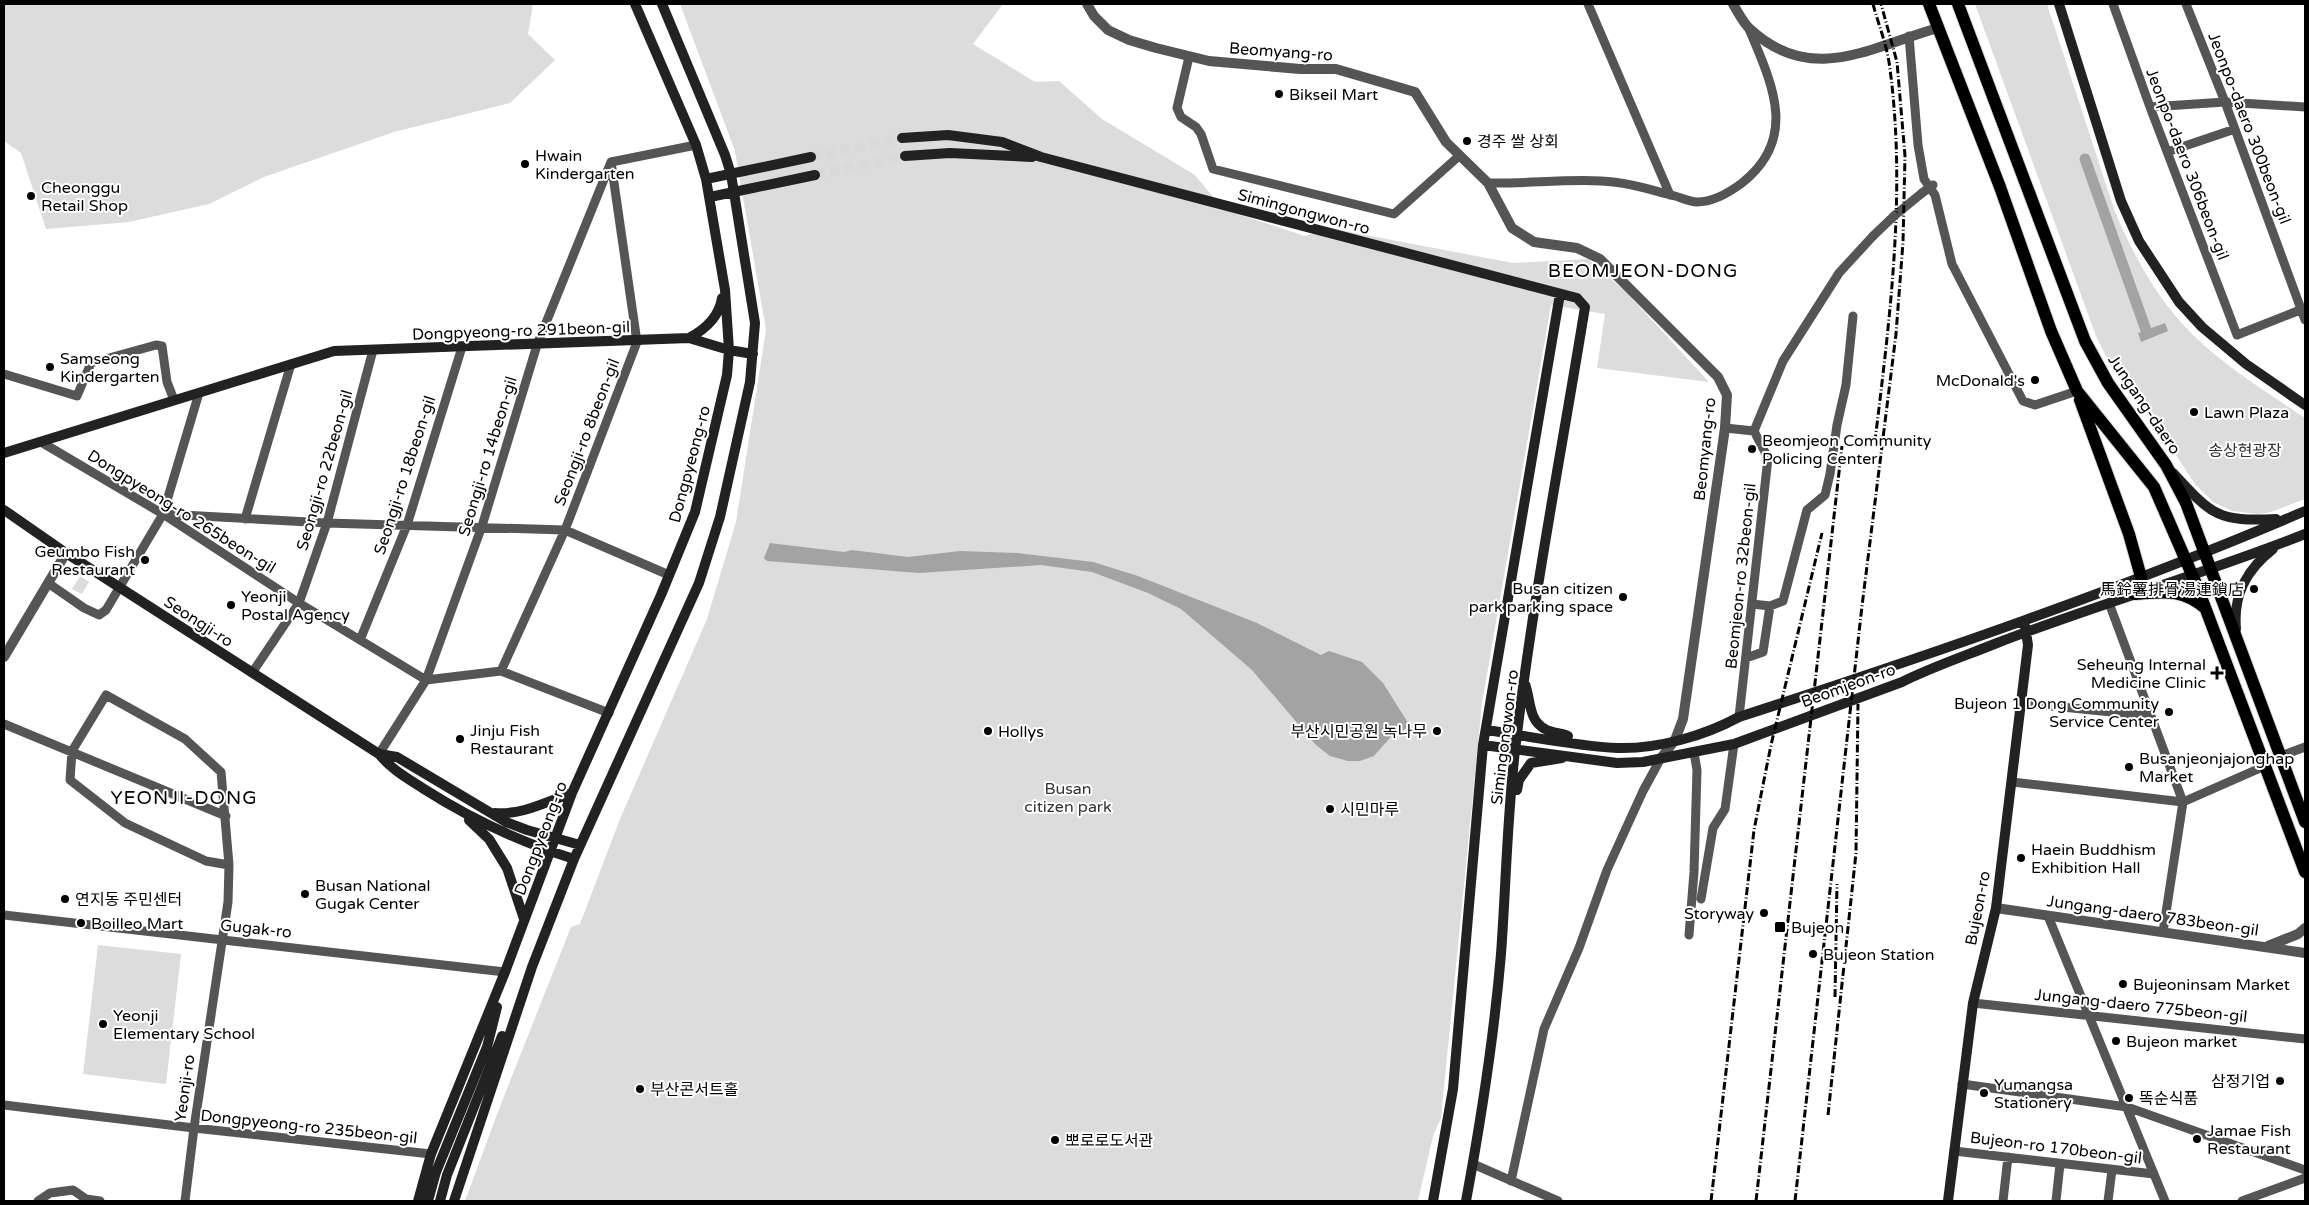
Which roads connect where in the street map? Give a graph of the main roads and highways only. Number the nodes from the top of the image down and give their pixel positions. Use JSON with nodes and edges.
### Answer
{"nodes":[{"id":1,"x":636,"y":4,"type":"edge"},
{"id":2,"x":662,"y":4,"type":"edge"},
{"id":3,"x":1929,"y":4,"type":"edge"},
{"id":4,"x":1958,"y":4,"type":"edge"},
{"id":5,"x":2059,"y":4,"type":"edge"},
{"id":6,"x":902,"y":138,"type":"tunnel mouth"},
{"id":7,"x":906,"y":156,"type":"tunnel mouth"},
{"id":8,"x":812,"y":157,"type":"tunnel mouth"},
{"id":9,"x":1041,"y":157,"type":"junction"},
{"id":10,"x":732,"y":174,"type":"junction"},
{"id":11,"x":815,"y":175,"type":"tunnel mouth"},
{"id":12,"x":706,"y":180,"type":"junction"},
{"id":13,"x":735,"y":192,"type":"junction"},
{"id":14,"x":710,"y":197,"type":"junction"},
{"id":15,"x":725,"y":290,"type":"junction"},
{"id":16,"x":1560,"y":294,"type":"junction"},
{"id":17,"x":688,"y":338,"type":"junction"},
{"id":18,"x":729,"y":350,"type":"junction"},
{"id":19,"x":753,"y":354,"type":"junction"},
{"id":20,"x":2077,"y":390,"type":"junction"},
{"id":21,"x":2305,"y":405,"type":"edge"},
{"id":22,"x":4,"y":453,"type":"edge"},
{"id":23,"x":2166,"y":465,"type":"junction"},
{"id":24,"x":2305,"y":507,"type":"edge"},
{"id":25,"x":4,"y":510,"type":"edge"},
{"id":26,"x":2296,"y":515,"type":"edge"},
{"id":27,"x":2305,"y":537,"type":"edge"},
{"id":28,"x":2280,"y":544,"type":"junction"},
{"id":29,"x":2204,"y":551,"type":"junction"},
{"id":30,"x":2186,"y":558,"type":"junction"},
{"id":31,"x":2211,"y":569,"type":"junction"},
{"id":32,"x":2193,"y":575,"type":"junction"},
{"id":33,"x":2141,"y":577,"type":"junction"},
{"id":34,"x":2135,"y":594,"type":"junction"},
{"id":35,"x":2206,"y":609,"type":"junction"},
{"id":36,"x":2024,"y":620,"type":"junction"},
{"id":37,"x":2026,"y":632,"type":"junction"},
{"id":38,"x":2237,"y":635,"type":"junction"},
{"id":39,"x":1524,"y":682,"type":"junction"},
{"id":40,"x":1486,"y":730,"type":"junction"},
{"id":41,"x":1517,"y":734,"type":"junction"},
{"id":42,"x":1577,"y":743,"type":"junction"},
{"id":43,"x":1483,"y":745,"type":"junction"},
{"id":44,"x":1515,"y":749,"type":"junction"},
{"id":45,"x":379,"y":754,"type":"junction"},
{"id":46,"x":1568,"y":756,"type":"junction"},
{"id":47,"x":572,"y":793,"type":"junction"},
{"id":48,"x":1510,"y":804,"type":"junction"},
{"id":49,"x":491,"y":813,"type":"junction"},
{"id":50,"x":463,"y":814,"type":"junction"},
{"id":51,"x":2305,"y":822,"type":"edge"},
{"id":52,"x":555,"y":837,"type":"junction"},
{"id":53,"x":580,"y":845,"type":"junction"},
{"id":54,"x":549,"y":851,"type":"junction"},
{"id":55,"x":574,"y":859,"type":"junction"},
{"id":56,"x":2305,"y":872,"type":"edge"},
{"id":57,"x":524,"y":919,"type":"junction"},
{"id":58,"x":532,"y":966,"type":"junction"},
{"id":59,"x":505,"y":972,"type":"junction"},
{"id":60,"x":418,"y":1201,"type":"edge"},
{"id":61,"x":428,"y":1201,"type":"edge"},
{"id":62,"x":440,"y":1201,"type":"edge"},
{"id":63,"x":454,"y":1201,"type":"edge"},
{"id":64,"x":1433,"y":1201,"type":"edge"},
{"id":65,"x":1466,"y":1201,"type":"edge"},
{"id":66,"x":1948,"y":1201,"type":"edge"}],
"edges":[{"from":1,"to":12,"type":"main road","name":"Dongpyeong-ro"},
{"from":2,"to":10,"type":"main road"},
{"from":3,"to":20,"type":"main road"},
{"from":4,"to":23,"type":"main road","name":"Jungang-daero"},
{"from":5,"to":21,"type":"main road"},
{"from":6,"to":9,"type":"main road","name":"Simingongwon-ro"},
{"from":7,"to":9,"type":"main road","name":"Simingongwon-ro"},
{"from":8,"to":10,"type":"main road"},
{"from":9,"to":16,"type":"main road","name":"Simingongwon-ro"},
{"from":10,"to":12,"type":"main road"},
{"from":10,"to":13,"type":"main road"},
{"from":11,"to":13,"type":"main road"},
{"from":12,"to":14,"type":"main road","name":"Dongpyeong-ro"},
{"from":13,"to":14,"type":"main road"},
{"from":13,"to":19,"type":"main road"},
{"from":14,"to":15,"type":"main road","name":"Dongpyeong-ro"},
{"from":15,"to":17,"type":"main road"},
{"from":15,"to":18,"type":"main road","name":"Dongpyeong-ro"},
{"from":16,"to":39,"type":"main road","name":"Simingongwon-ro"},
{"from":16,"to":40,"type":"main road","name":"Simingongwon-ro"},
{"from":17,"to":18,"type":"main road","name":"Dongpyeong-ro 291beon-gil"},
{"from":17,"to":22,"type":"main road","name":"Dongpyeong-ro 291beon-gil"},
{"from":18,"to":19,"type":"main road","name":"Dongpyeong-ro 291beon-gil"},
{"from":18,"to":47,"type":"main road","name":"Dongpyeong-ro"},
{"from":19,"to":53,"type":"main road"},
{"from":20,"to":30,"type":"main road"},
{"from":20,"to":33,"type":"main road"},
{"from":23,"to":26,"type":"main road"},
{"from":23,"to":29,"type":"main road","name":"Jungang-daero"},
{"from":24,"to":26,"type":"main road","name":"Beomjeon-ro"},
{"from":25,"to":45,"type":"main road","name":"Seongji-ro"},
{"from":26,"to":29,"type":"main road","name":"Beomjeon-ro"},
{"from":27,"to":28,"type":"main road","name":"Beomjeon-ro"},
{"from":28,"to":31,"type":"main road","name":"Beomjeon-ro"},
{"from":28,"to":38,"type":"main road"},
{"from":29,"to":30,"type":"main road","name":"Beomjeon-ro"},
{"from":29,"to":31,"type":"main road","name":"Jungang-daero"},
{"from":30,"to":32,"type":"main road"},
{"from":30,"to":33,"type":"main road","name":"Beomjeon-ro"},
{"from":31,"to":32,"type":"main road","name":"Beomjeon-ro"},
{"from":31,"to":38,"type":"main road","name":"Jungang-daero"},
{"from":32,"to":34,"type":"main road","name":"Beomjeon-ro"},
{"from":32,"to":35,"type":"main road"},
{"from":33,"to":36,"type":"main road","name":"Beomjeon-ro"},
{"from":34,"to":35,"type":"main road"},
{"from":34,"to":37,"type":"main road","name":"Beomjeon-ro"},
{"from":35,"to":56,"type":"main road"},
{"from":36,"to":37,"type":"main road","name":"Bujeon-ro"},
{"from":36,"to":42,"type":"main road","name":"Beomjeon-ro"},
{"from":37,"to":46,"type":"main road","name":"Beomjeon-ro"},
{"from":37,"to":66,"type":"main road","name":"Bujeon-ro"},
{"from":38,"to":51,"type":"main road","name":"Jungang-daero"},
{"from":39,"to":41,"type":"main road","name":"Simingongwon-ro"},
{"from":39,"to":42,"type":"main road"},
{"from":40,"to":41,"type":"main road","name":"Beomjeon-ro"},
{"from":40,"to":43,"type":"main road","name":"Simingongwon-ro"},
{"from":41,"to":42,"type":"main road","name":"Beomjeon-ro"},
{"from":41,"to":44,"type":"main road","name":"Simingongwon-ro"},
{"from":43,"to":44,"type":"main road","name":"Beomjeon-ro"},
{"from":43,"to":64,"type":"main road","name":"Simingongwon-ro"},
{"from":44,"to":46,"type":"main road","name":"Beomjeon-ro"},
{"from":44,"to":48,"type":"main road","name":"Simingongwon-ro"},
{"from":45,"to":49,"type":"main road","name":"Seongji-ro"},
{"from":45,"to":50,"type":"main road","name":"Seongji-ro"},
{"from":46,"to":48,"type":"main road"},
{"from":47,"to":49,"type":"main road"},
{"from":47,"to":52,"type":"main road","name":"Dongpyeong-ro"},
{"from":48,"to":65,"type":"main road","name":"Simingongwon-ro"},
{"from":49,"to":52,"type":"main road","name":"Seongji-ro"},
{"from":50,"to":54,"type":"main road","name":"Seongji-ro"},
{"from":50,"to":57,"type":"main road","name":"Seongji-ro"},
{"from":52,"to":53,"type":"main road","name":"Seongji-ro"},
{"from":52,"to":54,"type":"main road","name":"Dongpyeong-ro"},
{"from":53,"to":55,"type":"main road"},
{"from":54,"to":55,"type":"main road","name":"Seongji-ro"},
{"from":54,"to":57,"type":"main road","name":"Dongpyeong-ro"},
{"from":55,"to":58,"type":"main road"},
{"from":57,"to":59,"type":"main road","name":"Dongpyeong-ro"},
{"from":58,"to":62,"type":"main road"},
{"from":58,"to":63,"type":"main road"},
{"from":59,"to":60,"type":"main road"},
{"from":59,"to":61,"type":"main road"}]}
